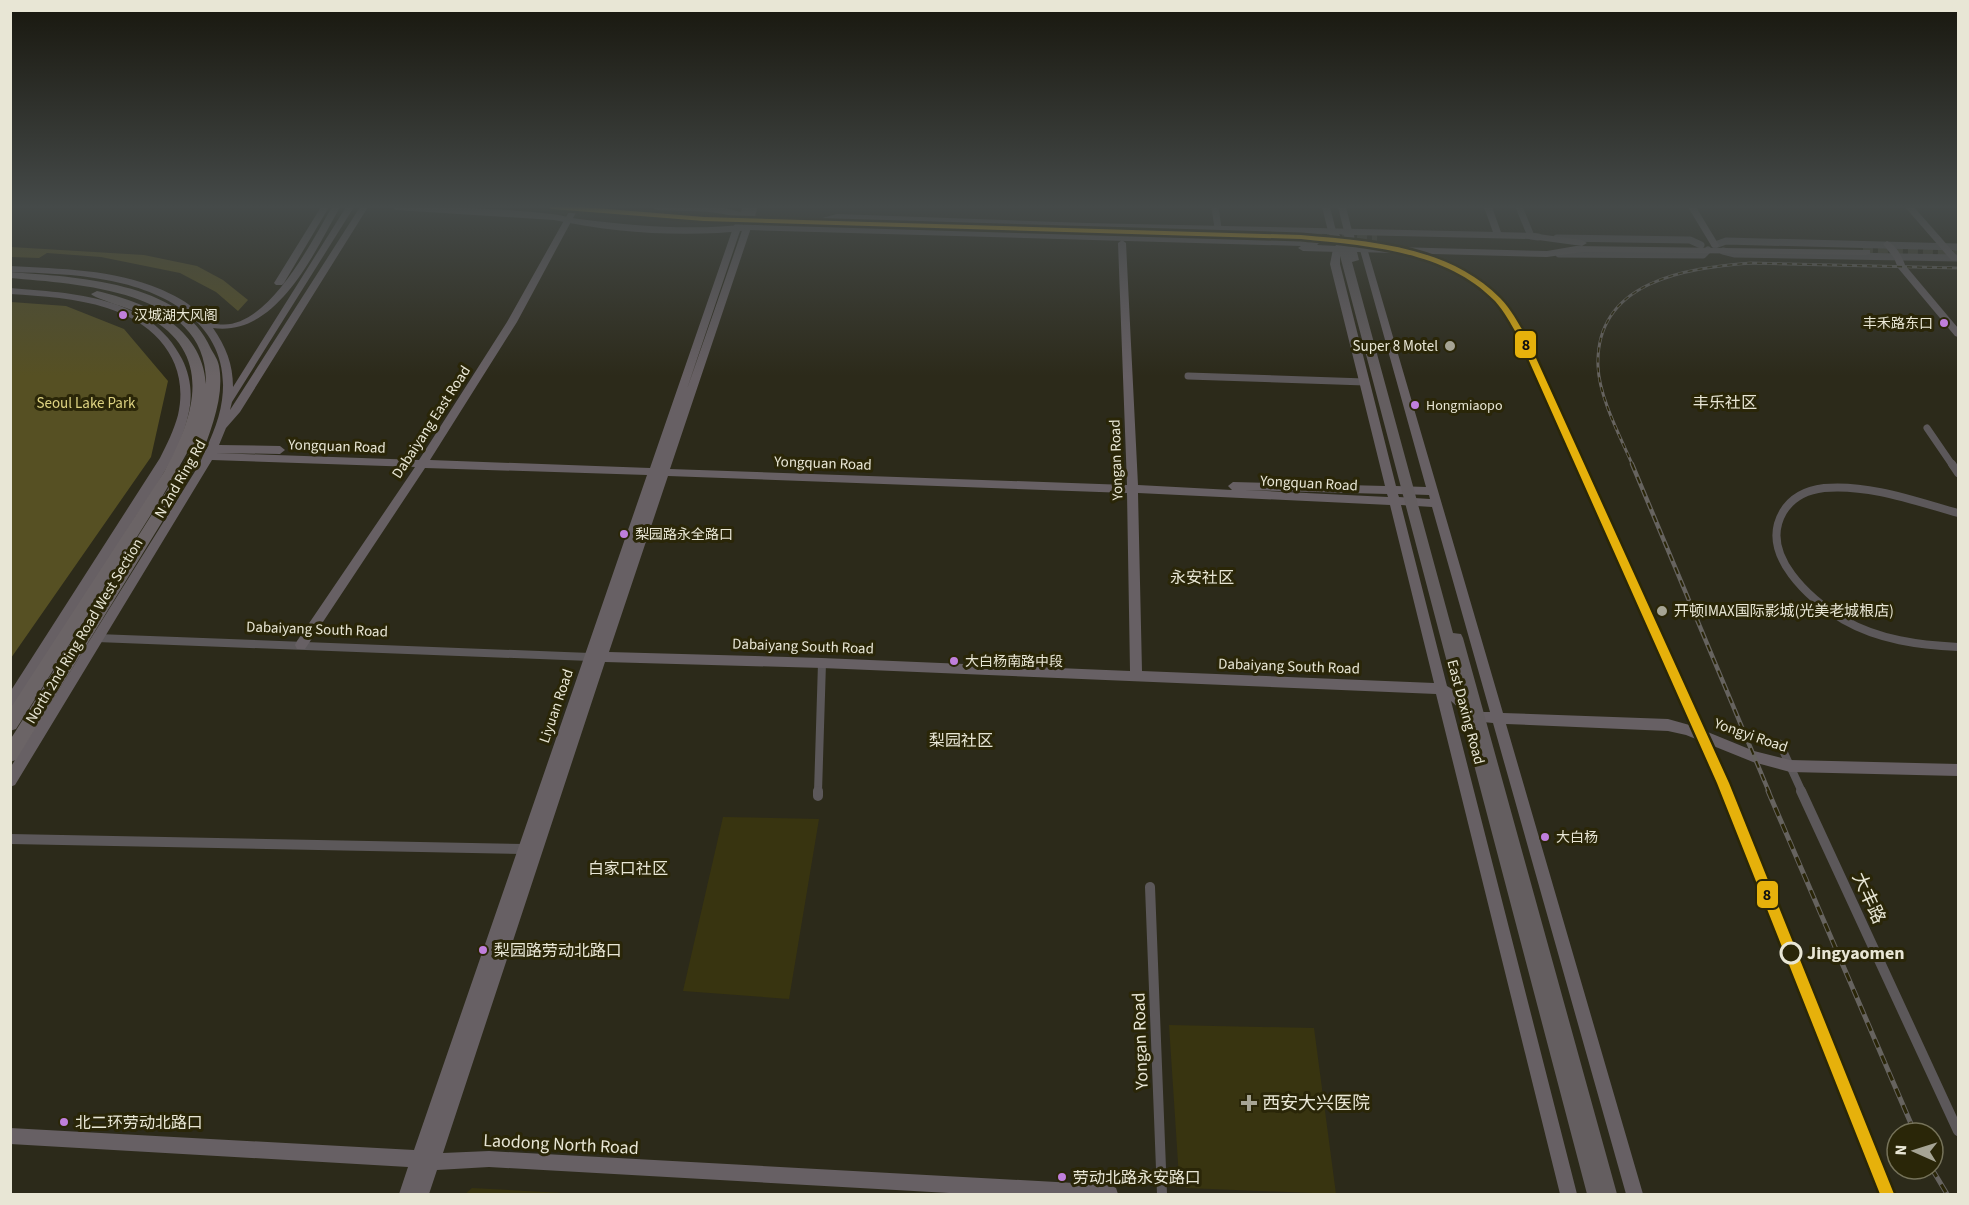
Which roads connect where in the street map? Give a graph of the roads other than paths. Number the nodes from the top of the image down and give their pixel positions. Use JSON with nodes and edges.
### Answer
{"nodes":[{"id":1,"x":290,"y":263,"type":"edge"},
{"id":2,"x":301,"y":263,"type":"edge"},
{"id":3,"x":315,"y":263,"type":"edge"},
{"id":4,"x":329,"y":263,"type":"edge"},
{"id":5,"x":543,"y":263,"type":"edge"},
{"id":6,"x":732,"y":263,"type":"edge"},
{"id":7,"x":1123,"y":263,"type":"edge"},
{"id":8,"x":1335,"y":263,"type":"edge"},
{"id":9,"x":1355,"y":263,"type":"edge"},
{"id":10,"x":1356,"y":263,"type":"edge"},
{"id":11,"x":1900,"y":263,"type":"edge"},
{"id":12,"x":10,"y":269,"type":"edge"},
{"id":13,"x":10,"y":275,"type":"edge"},
{"id":14,"x":10,"y":284,"type":"edge"},
{"id":15,"x":10,"y":291,"type":"edge"},
{"id":16,"x":242,"y":323,"type":"junction"},
{"id":17,"x":204,"y":324,"type":"junction"},
{"id":18,"x":1959,"y":334,"type":"edge"},
{"id":19,"x":1188,"y":376,"type":"dead end"},
{"id":20,"x":1365,"y":382,"type":"junction"},
{"id":21,"x":229,"y":400,"type":"junction"},
{"id":22,"x":1927,"y":428,"type":"dead end"},
{"id":23,"x":218,"y":433,"type":"junction"},
{"id":24,"x":211,"y":452,"type":"junction"},
{"id":25,"x":425,"y":460,"type":"junction"},
{"id":26,"x":660,"y":469,"type":"junction"},
{"id":27,"x":1959,"y":473,"type":"edge"},
{"id":28,"x":1133,"y":486,"type":"junction"},
{"id":29,"x":1393,"y":496,"type":"junction"},
{"id":30,"x":1414,"y":497,"type":"junction"},
{"id":31,"x":1434,"y":497,"type":"junction"},
{"id":32,"x":1959,"y":513,"type":"edge"},
{"id":33,"x":97,"y":638,"type":"junction"},
{"id":34,"x":301,"y":645,"type":"junction"},
{"id":35,"x":1959,"y":647,"type":"edge"},
{"id":36,"x":595,"y":657,"type":"junction"},
{"id":37,"x":822,"y":663,"type":"junction"},
{"id":38,"x":1136,"y":676,"type":"junction"},
{"id":39,"x":1442,"y":689,"type":"junction"},
{"id":40,"x":1463,"y":702,"type":"junction"},
{"id":41,"x":10,"y":703,"type":"edge"},
{"id":42,"x":1478,"y":717,"type":"junction"},
{"id":43,"x":1498,"y":718,"type":"junction"},
{"id":44,"x":10,"y":724,"type":"edge"},
{"id":45,"x":1780,"y":744,"type":"dead end"},
{"id":46,"x":10,"y":755,"type":"edge"},
{"id":47,"x":1790,"y":765,"type":"junction"},
{"id":48,"x":1959,"y":770,"type":"edge"},
{"id":49,"x":10,"y":781,"type":"edge"},
{"id":50,"x":818,"y":796,"type":"dead end"},
{"id":51,"x":10,"y":839,"type":"edge"},
{"id":52,"x":524,"y":849,"type":"junction"},
{"id":53,"x":1150,"y":887,"type":"dead end"},
{"id":54,"x":1959,"y":1131,"type":"edge"},
{"id":55,"x":10,"y":1136,"type":"edge"},
{"id":56,"x":426,"y":1161,"type":"junction"},
{"id":57,"x":407,"y":1194,"type":"edge"},
{"id":58,"x":421,"y":1194,"type":"edge"},
{"id":59,"x":1110,"y":1194,"type":"edge"},
{"id":60,"x":1162,"y":1194,"type":"edge"},
{"id":61,"x":1568,"y":1194,"type":"edge"},
{"id":62,"x":1597,"y":1194,"type":"edge"},
{"id":63,"x":1608,"y":1194,"type":"edge"},
{"id":64,"x":1634,"y":1194,"type":"edge"}],
"edges":[{"from":1,"to":16,"type":"main road"},
{"from":2,"to":16,"type":"main road"},
{"from":3,"to":21,"type":"main road"},
{"from":4,"to":23,"type":"main road"},
{"from":5,"to":25,"type":"main road","name":"Dabaiyang East Road"},
{"from":6,"to":26,"type":"main road","name":"Liyuan Road"},
{"from":7,"to":28,"type":"main road","name":"Yongan Road"},
{"from":8,"to":20,"type":"main road"},
{"from":9,"to":30,"type":"main road","name":"East Daxing Road"},
{"from":10,"to":31,"type":"main road"},
{"from":11,"to":18,"type":"main road"},
{"from":12,"to":17,"type":"main road","name":"North 2nd Ring Road West Section"},
{"from":13,"to":46,"type":"highway","name":"N 2nd Ring Rd"},
{"from":14,"to":44,"type":"highway","name":"N 2nd Ring Rd"},
{"from":15,"to":41,"type":"main road","name":"North 2nd Ring Road West Section"},
{"from":16,"to":17,"type":"main road"},
{"from":17,"to":21,"type":"main road","name":"North 2nd Ring Road West Section"},
{"from":19,"to":20,"type":"street"},
{"from":20,"to":29,"type":"main road"},
{"from":21,"to":23,"type":"main road","name":"North 2nd Ring Road West Section"},
{"from":22,"to":27,"type":"street"},
{"from":23,"to":24,"type":"main road","name":"North 2nd Ring Road West Section"},
{"from":24,"to":25,"type":"main road","name":"Yongquan Road"},
{"from":24,"to":33,"type":"main road","name":"North 2nd Ring Road West Section"},
{"from":25,"to":26,"type":"main road","name":"Yongquan Road"},
{"from":25,"to":34,"type":"main road","name":"Dabaiyang East Road"},
{"from":26,"to":28,"type":"main road","name":"Yongquan Road"},
{"from":26,"to":36,"type":"main road","name":"Liyuan Road"},
{"from":28,"to":29,"type":"main road","name":"Yongquan Road"},
{"from":28,"to":38,"type":"main road","name":"Yongan Road"},
{"from":29,"to":30,"type":"main road","name":"Yongquan Road"},
{"from":29,"to":39,"type":"main road"},
{"from":30,"to":31,"type":"main road","name":"Yongquan Road"},
{"from":30,"to":40,"type":"main road","name":"East Daxing Road"},
{"from":30,"to":42,"type":"main road","name":"East Daxing Road"},
{"from":31,"to":43,"type":"main road"},
{"from":32,"to":35,"type":"street"},
{"from":33,"to":34,"type":"street","name":"Dabaiyang South Road"},
{"from":33,"to":49,"type":"main road","name":"North 2nd Ring Road West Section"},
{"from":34,"to":36,"type":"street","name":"Dabaiyang South Road"},
{"from":36,"to":37,"type":"main road","name":"Dabaiyang South Road"},
{"from":36,"to":52,"type":"main road","name":"Liyuan Road"},
{"from":36,"to":56,"type":"main road","name":"Liyuan Road"},
{"from":37,"to":38,"type":"main road","name":"Dabaiyang South Road"},
{"from":37,"to":50,"type":"street"},
{"from":38,"to":39,"type":"main road","name":"Dabaiyang South Road"},
{"from":39,"to":40,"type":"main road","name":"Dabaiyang South Road"},
{"from":39,"to":61,"type":"main road"},
{"from":40,"to":42,"type":"main road","name":"Dabaiyang South Road"},
{"from":40,"to":62,"type":"main road","name":"East Daxing Road"},
{"from":42,"to":43,"type":"main road"},
{"from":42,"to":63,"type":"main road","name":"East Daxing Road"},
{"from":43,"to":47,"type":"main road","name":"Yongyi Road"},
{"from":43,"to":64,"type":"main road"},
{"from":45,"to":47,"type":"street","name":"大丰路"},
{"from":47,"to":48,"type":"main road","name":"Yongyi Road"},
{"from":47,"to":54,"type":"street","name":"大丰路"},
{"from":51,"to":52,"type":"street"},
{"from":52,"to":56,"type":"main road","name":"Liyuan Road"},
{"from":53,"to":60,"type":"street","name":"Yongan Road"},
{"from":55,"to":56,"type":"main road","name":"Laodong North Road"},
{"from":56,"to":57,"type":"main road","name":"Liyuan Road"},
{"from":56,"to":58,"type":"main road","name":"Liyuan Road"},
{"from":56,"to":59,"type":"main road","name":"Laodong North Road"}]}
